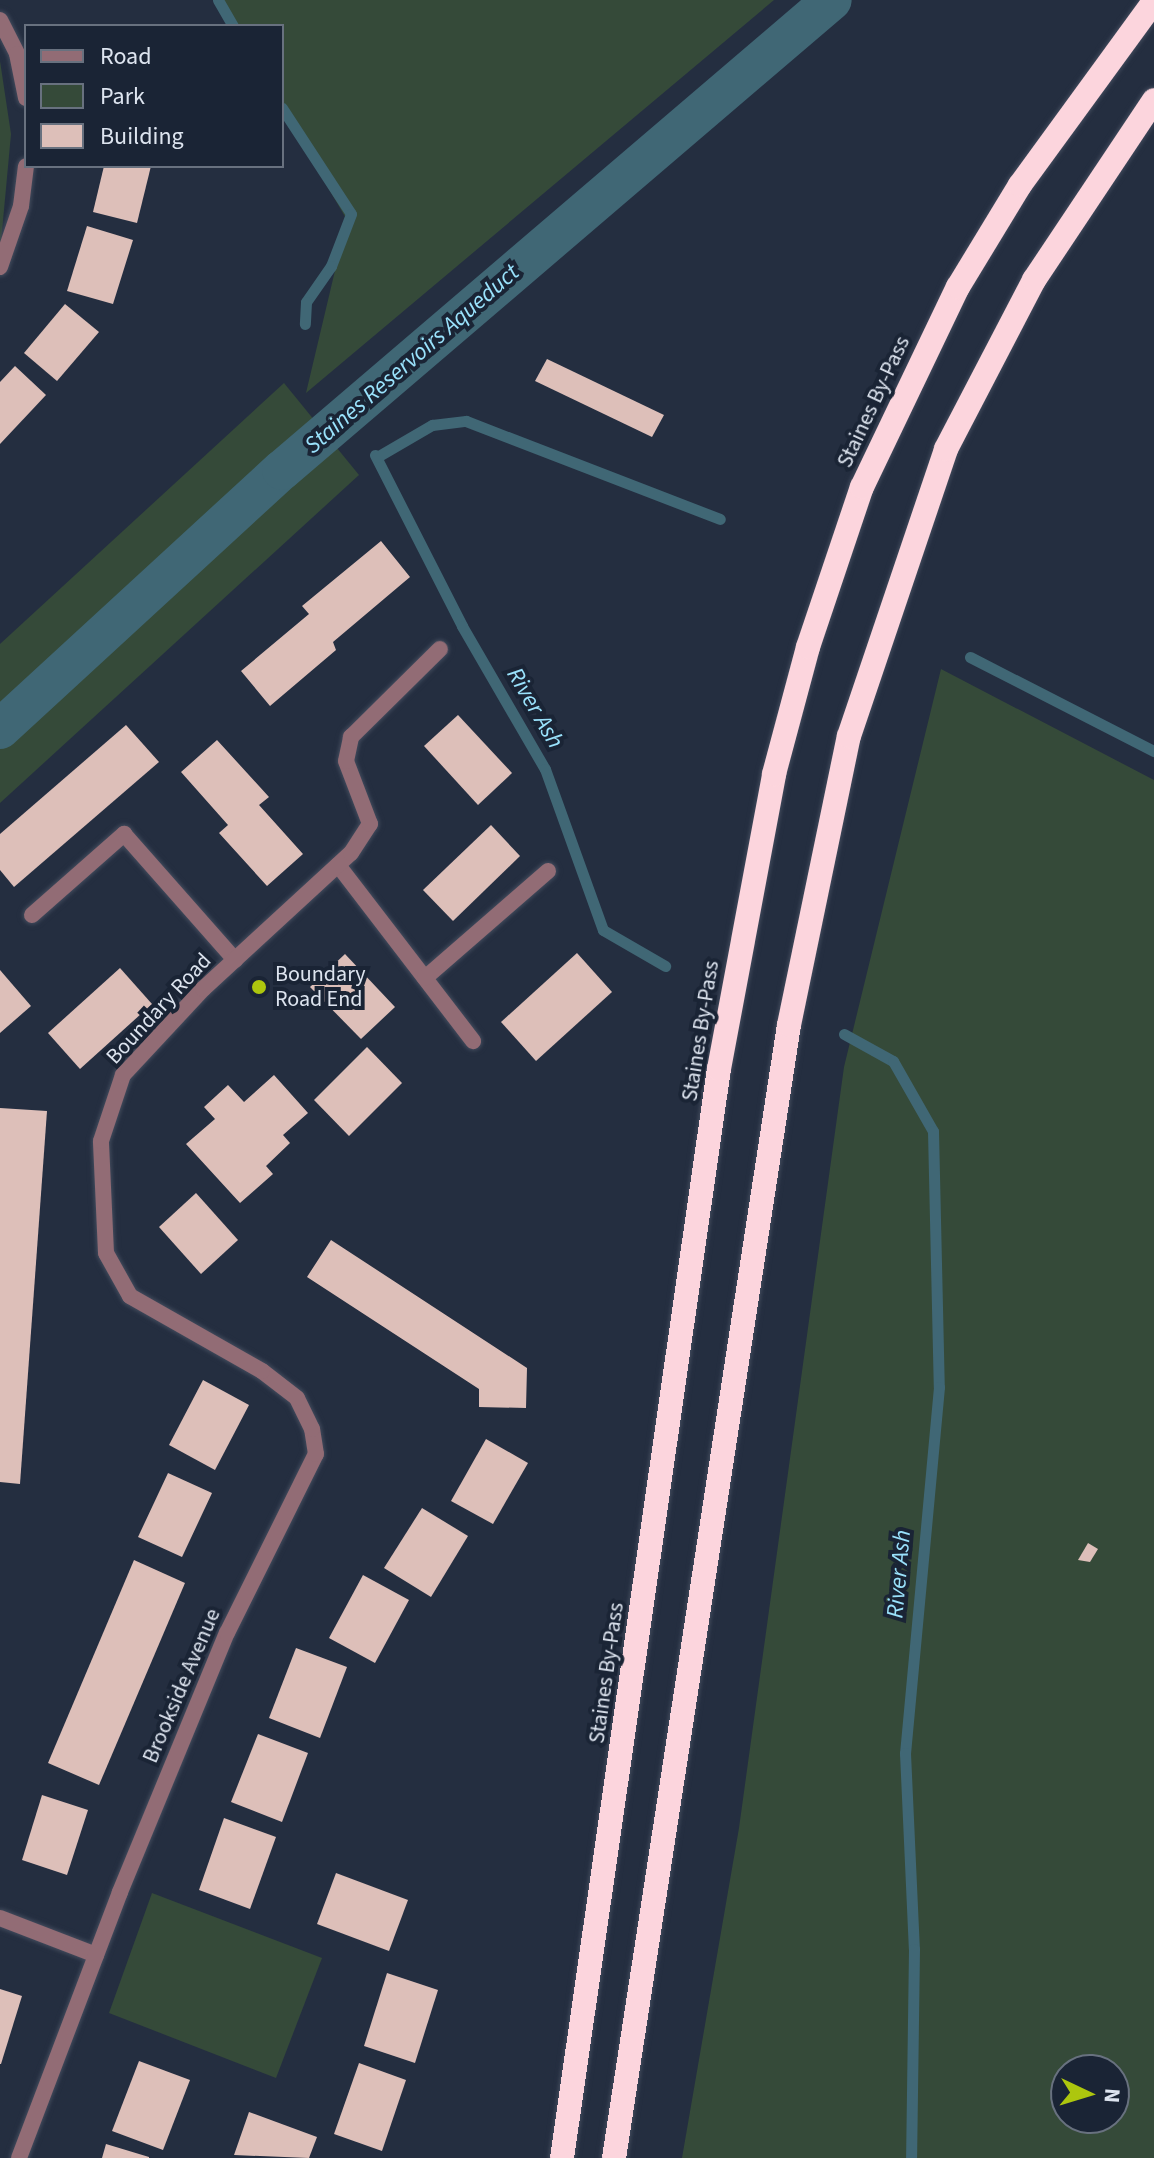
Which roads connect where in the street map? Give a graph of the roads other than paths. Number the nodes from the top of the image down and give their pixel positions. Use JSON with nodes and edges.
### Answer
{"nodes":[{"id":1,"x":1154,"y":1,"type":"edge"},
{"id":2,"x":0,"y":20,"type":"edge"},
{"id":3,"x":24,"y":88,"type":"edge"},
{"id":4,"x":1154,"y":100,"type":"edge"},
{"id":5,"x":26,"y":168,"type":"edge"},
{"id":6,"x":0,"y":267,"type":"edge"},
{"id":7,"x":440,"y":649,"type":"dead end"},
{"id":8,"x":338,"y":865,"type":"junction"},
{"id":9,"x":548,"y":871,"type":"dead end"},
{"id":10,"x":32,"y":915,"type":"dead end"},
{"id":11,"x":235,"y":960,"type":"junction"},
{"id":12,"x":425,"y":978,"type":"junction"},
{"id":13,"x":473,"y":1041,"type":"dead end"},
{"id":14,"x":150,"y":1309,"type":"joint"},
{"id":15,"x":0,"y":1918,"type":"edge"},
{"id":16,"x":96,"y":1955,"type":"junction"},
{"id":17,"x":19,"y":2158,"type":"edge"},
{"id":18,"x":562,"y":2158,"type":"edge"},
{"id":19,"x":614,"y":2158,"type":"edge"}],
"edges":[{"from":1,"to":18,"type":"highway","name":"Staines By-Pass"},
{"from":2,"to":3,"type":"street"},
{"from":4,"to":19,"type":"highway"},
{"from":5,"to":6,"type":"street"},
{"from":7,"to":8,"type":"street","name":"Boundary Road"},
{"from":8,"to":11,"type":"street","name":"Boundary Road"},
{"from":8,"to":12,"type":"street"},
{"from":9,"to":12,"type":"street"},
{"from":10,"to":11,"type":"street","name":"Boundary Road"},
{"from":11,"to":14,"type":"street","name":"Boundary Road"},
{"from":12,"to":13,"type":"street"},
{"from":14,"to":16,"type":"street","name":"Brookside Avenue"},
{"from":15,"to":16,"type":"street"},
{"from":16,"to":17,"type":"street","name":"Brookside Avenue"}]}
